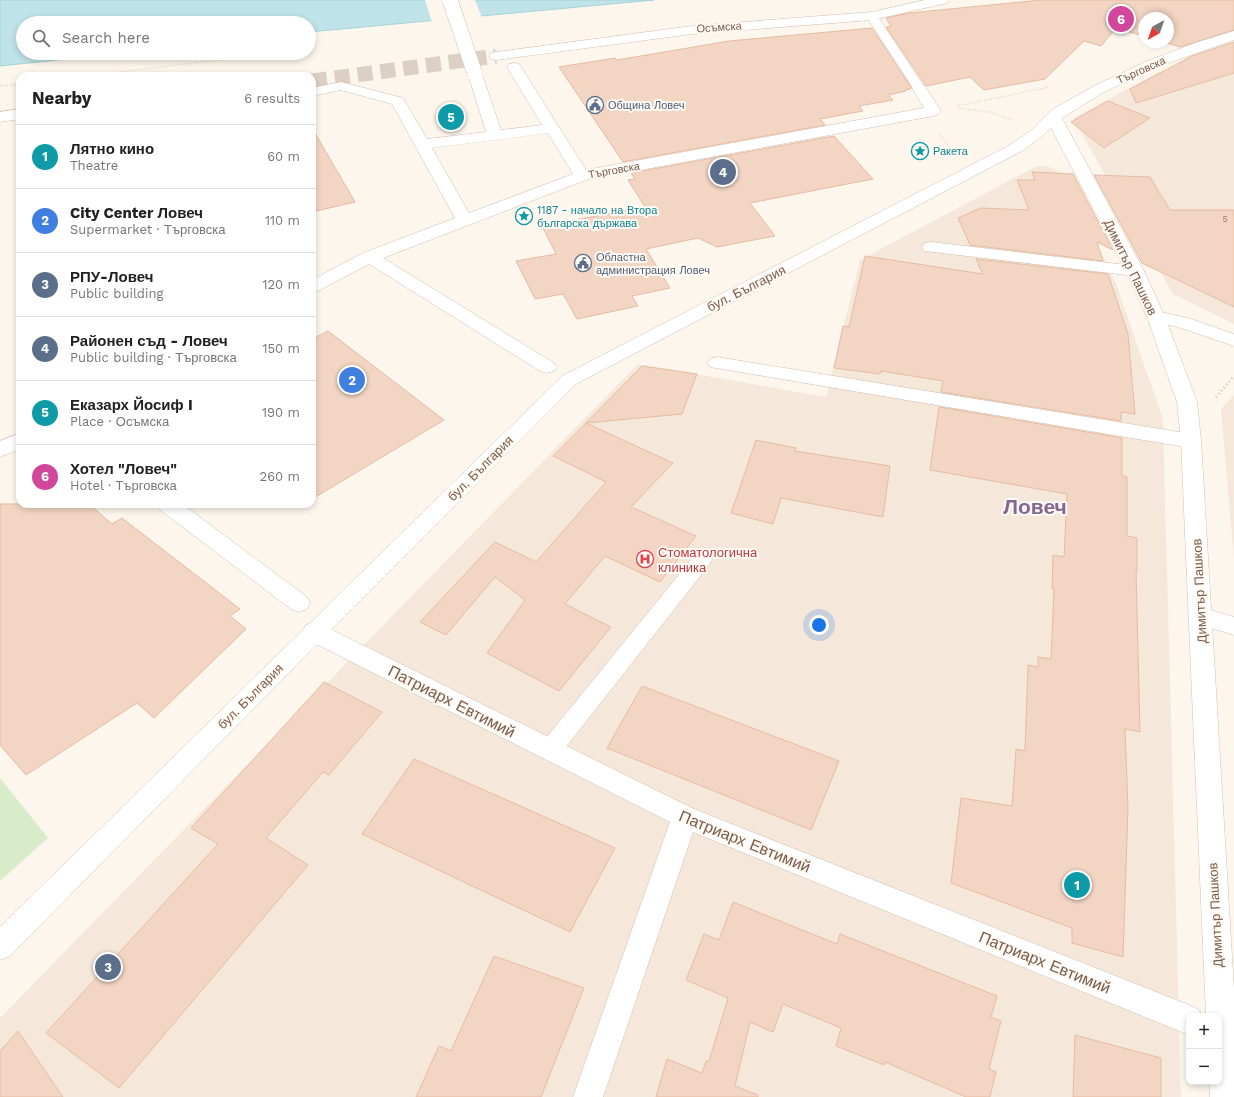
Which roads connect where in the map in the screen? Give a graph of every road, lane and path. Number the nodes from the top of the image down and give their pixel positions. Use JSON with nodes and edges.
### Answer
{"nodes":[{"id":1,"x":450,"y":0,"type":"edge"},
{"id":2,"x":942,"y":0,"type":"edge"},
{"id":3,"x":872,"y":16,"type":"junction"},
{"id":4,"x":1234,"y":35,"type":"edge"},
{"id":5,"x":496,"y":56,"type":"tunnel mouth"},
{"id":6,"x":218,"y":60,"type":"edge"},
{"id":7,"x":514,"y":67,"type":"dead end"},
{"id":8,"x":119,"y":72,"type":"edge"},
{"id":9,"x":16,"y":84,"type":"edge"},
{"id":10,"x":0,"y":86,"type":"edge"},
{"id":11,"x":1055,"y":86,"type":"dead end"},
{"id":12,"x":919,"y":88,"type":"joint"},
{"id":13,"x":316,"y":91,"type":"edge"},
{"id":14,"x":950,"y":107,"type":"junction"},
{"id":15,"x":933,"y":111,"type":"junction"},
{"id":16,"x":16,"y":115,"type":"edge"},
{"id":17,"x":1053,"y":116,"type":"junction"},
{"id":18,"x":0,"y":117,"type":"edge"},
{"id":19,"x":1015,"y":122,"type":"dead end"},
{"id":20,"x":552,"y":128,"type":"junction"},
{"id":21,"x":495,"y":135,"type":"junction"},
{"id":22,"x":423,"y":144,"type":"junction"},
{"id":23,"x":582,"y":176,"type":"junction"},
{"id":24,"x":466,"y":220,"type":"junction"},
{"id":25,"x":931,"y":247,"type":"dead end"},
{"id":26,"x":369,"y":257,"type":"junction"},
{"id":27,"x":1135,"y":272,"type":"junction"},
{"id":28,"x":316,"y":285,"type":"edge"},
{"id":29,"x":1156,"y":317,"type":"junction"},
{"id":30,"x":1234,"y":340,"type":"edge"},
{"id":31,"x":717,"y":363,"type":"dead end"},
{"id":32,"x":547,"y":367,"type":"dead end"},
{"id":33,"x":1234,"y":376,"type":"edge"},
{"id":34,"x":1214,"y":400,"type":"dead end"},
{"id":35,"x":1191,"y":441,"type":"junction"},
{"id":36,"x":16,"y":442,"type":"edge"},
{"id":37,"x":0,"y":450,"type":"edge"},
{"id":38,"x":172,"y":508,"type":"edge"},
{"id":39,"x":702,"y":560,"type":"dead end"},
{"id":40,"x":299,"y":603,"type":"dead end"},
{"id":41,"x":1200,"y":616,"type":"junction"},
{"id":42,"x":1234,"y":626,"type":"edge"},
{"id":43,"x":314,"y":632,"type":"junction"},
{"id":44,"x":550,"y":750,"type":"junction"},
{"id":45,"x":685,"y":818,"type":"junction"},
{"id":46,"x":0,"y":946,"type":"edge"},
{"id":47,"x":1186,"y":1019,"type":"edge"},
{"id":48,"x":1225,"y":1034,"type":"edge"},
{"id":49,"x":588,"y":1097,"type":"edge"},
{"id":50,"x":1225,"y":1097,"type":"edge"}],
"edges":[{"from":1,"to":21,"type":"street","bridge":true},
{"from":2,"to":3,"type":"street","name":"Осъмска"},
{"from":3,"to":5,"type":"street","name":"Осъмска"},
{"from":3,"to":12,"type":"lane"},
{"from":4,"to":17,"type":"street","name":"Търговска"},
{"from":6,"to":8,"type":"path"},
{"from":7,"to":20,"type":"street"},
{"from":9,"to":10,"type":"path"},
{"from":11,"to":14,"type":"path"},
{"from":12,"to":15,"type":"street"},
{"from":13,"to":22,"type":"street"},
{"from":14,"to":15,"type":"path"},
{"from":14,"to":19,"type":"path"},
{"from":15,"to":23,"type":"street","name":"Търговска"},
{"from":16,"to":18,"type":"street"},
{"from":17,"to":27,"type":"street","name":"Димитър Пашков"},
{"from":17,"to":43,"type":"street","name":"бул. България"},
{"from":20,"to":21,"type":"street"},
{"from":20,"to":23,"type":"street"},
{"from":21,"to":22,"type":"street"},
{"from":22,"to":24,"type":"street"},
{"from":23,"to":24,"type":"street","name":"Търговска"},
{"from":24,"to":26,"type":"street","name":"Търговска"},
{"from":25,"to":27,"type":"street"},
{"from":26,"to":28,"type":"street","name":"Търговска"},
{"from":26,"to":32,"type":"street"},
{"from":27,"to":29,"type":"street","name":"Димитър Пашков"},
{"from":29,"to":30,"type":"street"},
{"from":29,"to":35,"type":"street","name":"Димитър Пашков"},
{"from":31,"to":35,"type":"street"},
{"from":33,"to":34,"type":"path"},
{"from":35,"to":41,"type":"street","name":"Димитър Пашков"},
{"from":36,"to":37,"type":"street"},
{"from":38,"to":40,"type":"street"},
{"from":39,"to":44,"type":"lane"},
{"from":41,"to":42,"type":"street"},
{"from":41,"to":48,"type":"street","name":"Димитър Пашков"},
{"from":43,"to":44,"type":"street","name":"Патриарх Евтимий"},
{"from":43,"to":46,"type":"street","name":"бул. България"},
{"from":44,"to":45,"type":"street","name":"Патриарх Евтимий"},
{"from":45,"to":47,"type":"street","name":"Патриарх Евтимий"},
{"from":45,"to":49,"type":"street"},
{"from":48,"to":50,"type":"street","name":"Димитър Пашков"}]}
